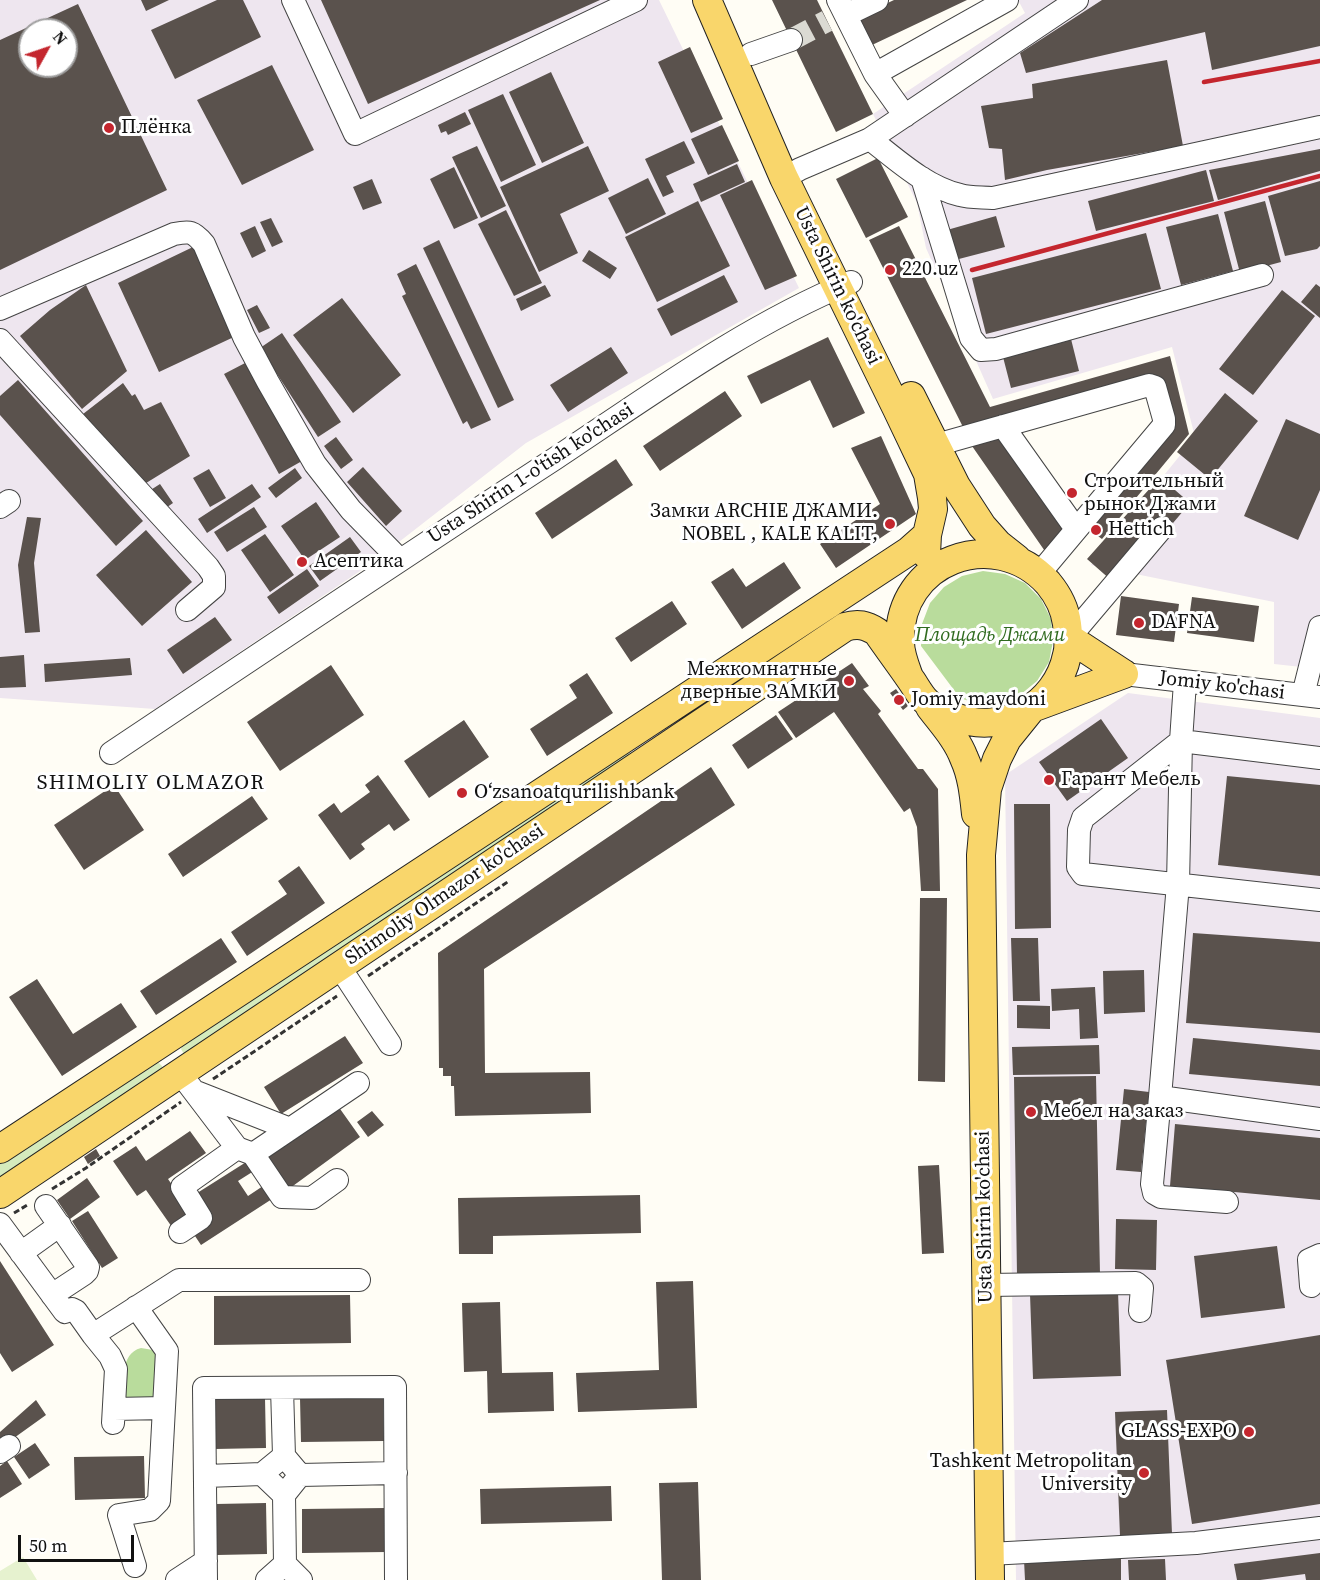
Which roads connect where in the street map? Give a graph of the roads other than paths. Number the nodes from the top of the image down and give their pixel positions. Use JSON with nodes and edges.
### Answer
{"nodes":[{"id":1,"x":293,"y":0,"type":"edge"},
{"id":2,"x":636,"y":0,"type":"edge"},
{"id":3,"x":707,"y":0,"type":"edge"},
{"id":4,"x":726,"y":0,"type":"edge"},
{"id":5,"x":877,"y":0,"type":"edge"},
{"id":6,"x":1007,"y":0,"type":"edge"},
{"id":7,"x":1077,"y":0,"type":"edge"},
{"id":8,"x":838,"y":11,"type":"edge"},
{"id":9,"x":791,"y":40,"type":"tunnel mouth"},
{"id":10,"x":751,"y":54,"type":"junction"},
{"id":11,"x":875,"y":74,"type":"junction"},
{"id":12,"x":904,"y":116,"type":"junction"},
{"id":13,"x":1320,"y":127,"type":"edge"},
{"id":14,"x":870,"y":139,"type":"junction"},
{"id":15,"x":792,"y":174,"type":"junction"},
{"id":16,"x":922,"y":178,"type":"junction"},
{"id":17,"x":1262,"y":274,"type":"dead end"},
{"id":18,"x":844,"y":284,"type":"junction"},
{"id":19,"x":0,"y":309,"type":"edge"},
{"id":20,"x":0,"y":340,"type":"edge"},
{"id":21,"x":1003,"y":426,"type":"junction"},
{"id":22,"x":927,"y":449,"type":"junction"},
{"id":23,"x":1162,"y":528,"type":"dead end"},
{"id":24,"x":1076,"y":529,"type":"junction"},
{"id":25,"x":927,"y":535,"type":"junction"},
{"id":26,"x":400,"y":560,"type":"junction"},
{"id":27,"x":1029,"y":567,"type":"junction"},
{"id":28,"x":924,"y":578,"type":"junction"},
{"id":29,"x":846,"y":592,"type":"junction"},
{"id":30,"x":187,"y":610,"type":"dead end"},
{"id":31,"x":1320,"y":627,"type":"edge"},
{"id":32,"x":1069,"y":638,"type":"junction"},
{"id":33,"x":1124,"y":674,"type":"junction"},
{"id":34,"x":909,"y":677,"type":"junction"},
{"id":35,"x":1185,"y":682,"type":"junction"},
{"id":36,"x":1312,"y":696,"type":"edge"},
{"id":37,"x":927,"y":703,"type":"junction"},
{"id":38,"x":1032,"y":708,"type":"junction"},
{"id":39,"x":635,"y":731,"type":"junction"},
{"id":40,"x":1181,"y":741,"type":"junction"},
{"id":41,"x":111,"y":753,"type":"dead end"},
{"id":42,"x":653,"y":756,"type":"junction"},
{"id":43,"x":1320,"y":758,"type":"edge"},
{"id":44,"x":981,"y":855,"type":"junction"},
{"id":45,"x":1178,"y":884,"type":"junction"},
{"id":46,"x":1320,"y":900,"type":"edge"},
{"id":47,"x":349,"y":979,"type":"junction"},
{"id":48,"x":160,"y":1044,"type":"junction"},
{"id":49,"x":390,"y":1044,"type":"dead end"},
{"id":50,"x":188,"y":1082,"type":"junction"},
{"id":51,"x":358,"y":1083,"type":"dead end"},
{"id":52,"x":1160,"y":1097,"type":"junction"},
{"id":53,"x":1320,"y":1119,"type":"edge"},
{"id":54,"x":290,"y":1129,"type":"junction"},
{"id":55,"x":0,"y":1149,"type":"edge"},
{"id":56,"x":245,"y":1151,"type":"junction"},
{"id":57,"x":337,"y":1180,"type":"dead end"},
{"id":58,"x":41,"y":1200,"type":"road end"},
{"id":59,"x":1227,"y":1202,"type":"dead end"},
{"id":60,"x":3,"y":1211,"type":"edge"},
{"id":61,"x":60,"y":1225,"type":"junction"},
{"id":62,"x":180,"y":1232,"type":"dead end"},
{"id":63,"x":21,"y":1253,"type":"junction"},
{"id":64,"x":1320,"y":1255,"type":"edge"},
{"id":65,"x":360,"y":1280,"type":"dead end"},
{"id":66,"x":986,"y":1286,"type":"junction"},
{"id":67,"x":1311,"y":1286,"type":"dead end"},
{"id":68,"x":52,"y":1295,"type":"junction"},
{"id":69,"x":136,"y":1307,"type":"junction"},
{"id":70,"x":1140,"y":1311,"type":"dead end"},
{"id":71,"x":93,"y":1335,"type":"junction"},
{"id":72,"x":282,"y":1388,"type":"junction"},
{"id":73,"x":164,"y":1408,"type":"junction"},
{"id":74,"x":284,"y":1456,"type":"junction"},
{"id":75,"x":396,"y":1473,"type":"junction"},
{"id":76,"x":262,"y":1474,"type":"junction"},
{"id":77,"x":300,"y":1475,"type":"junction"},
{"id":78,"x":206,"y":1476,"type":"junction"},
{"id":79,"x":284,"y":1495,"type":"junction"},
{"id":80,"x":1320,"y":1528,"type":"edge"},
{"id":81,"x":135,"y":1566,"type":"dead end"},
{"id":82,"x":990,"y":1567,"type":"edge"},
{"id":83,"x":206,"y":1570,"type":"edge"},
{"id":84,"x":293,"y":1572,"type":"edge"},
{"id":85,"x":177,"y":1580,"type":"edge"},
{"id":86,"x":267,"y":1580,"type":"edge"},
{"id":87,"x":396,"y":1580,"type":"edge"}],
"edges":[{"from":1,"to":2,"type":"street"},
{"from":3,"to":15,"type":"main road","name":"Usta Shirin ko'chasi"},
{"from":4,"to":10,"type":"main road","name":"Usta Shirin ko'chasi"},
{"from":5,"to":8,"type":"street"},
{"from":6,"to":11,"type":"street"},
{"from":7,"to":12,"type":"street"},
{"from":8,"to":11,"type":"street"},
{"from":9,"to":10,"type":"street"},
{"from":10,"to":15,"type":"main road","name":"Usta Shirin ko'chasi"},
{"from":11,"to":12,"type":"street"},
{"from":12,"to":14,"type":"street"},
{"from":13,"to":16,"type":"street"},
{"from":14,"to":15,"type":"street"},
{"from":14,"to":16,"type":"street"},
{"from":15,"to":18,"type":"main road","name":"Usta Shirin ko'chasi"},
{"from":16,"to":17,"type":"street"},
{"from":18,"to":22,"type":"main road","name":"Usta Shirin ko'chasi"},
{"from":18,"to":26,"type":"street","name":"Usta Shirin 1-o'tish ko'chasi"},
{"from":19,"to":26,"type":"street"},
{"from":20,"to":30,"type":"street"},
{"from":21,"to":22,"type":"street"},
{"from":21,"to":24,"type":"street"},
{"from":21,"to":24,"type":"street"},
{"from":22,"to":25,"type":"main road","name":"Usta Shirin ko'chasi"},
{"from":22,"to":27,"type":"main road","name":"Usta Shirin ko'chasi"},
{"from":23,"to":32,"type":"street"},
{"from":24,"to":27,"type":"street"},
{"from":25,"to":28,"type":"main road","name":"Usta Shirin ko'chasi"},
{"from":25,"to":29,"type":"main road","name":"Shimoliy Olmazor ko'chasi"},
{"from":26,"to":41,"type":"street","name":"Usta Shirin 1-o'tish ko'chasi"},
{"from":27,"to":28,"type":"main road"},
{"from":27,"to":32,"type":"main road"},
{"from":28,"to":29,"type":"main road","name":"Shimoliy Olmazor ko'chasi"},
{"from":28,"to":34,"type":"main road"},
{"from":29,"to":39,"type":"main road","name":"Shimoliy Olmazor ko'chasi"},
{"from":31,"to":36,"type":"street"},
{"from":32,"to":33,"type":"main road"},
{"from":32,"to":38,"type":"main road"},
{"from":33,"to":35,"type":"street","name":"Jomiy ko'chasi"},
{"from":33,"to":38,"type":"main road"},
{"from":34,"to":37,"type":"main road"},
{"from":34,"to":42,"type":"main road","name":"Shimoliy Olmazor ko'chasi"},
{"from":35,"to":36,"type":"street","name":"Jomiy ko'chasi"},
{"from":35,"to":40,"type":"street"},
{"from":37,"to":38,"type":"main road"},
{"from":37,"to":44,"type":"main road","name":"Usta Shirin ko'chasi"},
{"from":38,"to":44,"type":"main road","name":"Usta Shirin ko'chasi"},
{"from":39,"to":42,"type":"main road"},
{"from":39,"to":48,"type":"main road","name":"Shimoliy Olmazor ko'chasi"},
{"from":40,"to":43,"type":"street"},
{"from":40,"to":45,"type":"street"},
{"from":40,"to":45,"type":"street"},
{"from":42,"to":47,"type":"main road","name":"Shimoliy Olmazor ko'chasi"},
{"from":44,"to":66,"type":"main road","name":"Usta Shirin ko'chasi"},
{"from":45,"to":46,"type":"street"},
{"from":45,"to":52,"type":"street"},
{"from":47,"to":49,"type":"street"},
{"from":47,"to":50,"type":"main road","name":"Shimoliy Olmazor ko'chasi"},
{"from":48,"to":50,"type":"main road"},
{"from":48,"to":55,"type":"main road","name":"Shimoliy Olmazor ko'chasi"},
{"from":50,"to":54,"type":"street"},
{"from":50,"to":56,"type":"street"},
{"from":50,"to":60,"type":"main road","name":"Shimoliy Olmazor ko'chasi"},
{"from":51,"to":54,"type":"street"},
{"from":52,"to":53,"type":"street"},
{"from":52,"to":59,"type":"street"},
{"from":54,"to":56,"type":"street"},
{"from":56,"to":57,"type":"street"},
{"from":56,"to":62,"type":"street"},
{"from":58,"to":61,"type":"street"},
{"from":60,"to":63,"type":"street"},
{"from":61,"to":63,"type":"street"},
{"from":61,"to":68,"type":"street"},
{"from":63,"to":68,"type":"street"},
{"from":64,"to":67,"type":"street"},
{"from":65,"to":69,"type":"street"},
{"from":66,"to":70,"type":"street"},
{"from":66,"to":82,"type":"main road","name":"Usta Shirin ko'chasi"},
{"from":68,"to":71,"type":"street"},
{"from":69,"to":71,"type":"street"},
{"from":69,"to":73,"type":"street"},
{"from":71,"to":73,"type":"street"},
{"from":72,"to":74,"type":"street"},
{"from":72,"to":75,"type":"street"},
{"from":72,"to":78,"type":"street"},
{"from":73,"to":81,"type":"street"},
{"from":74,"to":76,"type":"street"},
{"from":74,"to":77,"type":"street"},
{"from":75,"to":77,"type":"street"},
{"from":75,"to":87,"type":"street"},
{"from":76,"to":78,"type":"street"},
{"from":76,"to":79,"type":"street"},
{"from":77,"to":79,"type":"street"},
{"from":78,"to":83,"type":"street"},
{"from":79,"to":84,"type":"street"},
{"from":80,"to":82,"type":"street"},
{"from":83,"to":85,"type":"street"},
{"from":84,"to":86,"type":"street"}]}
